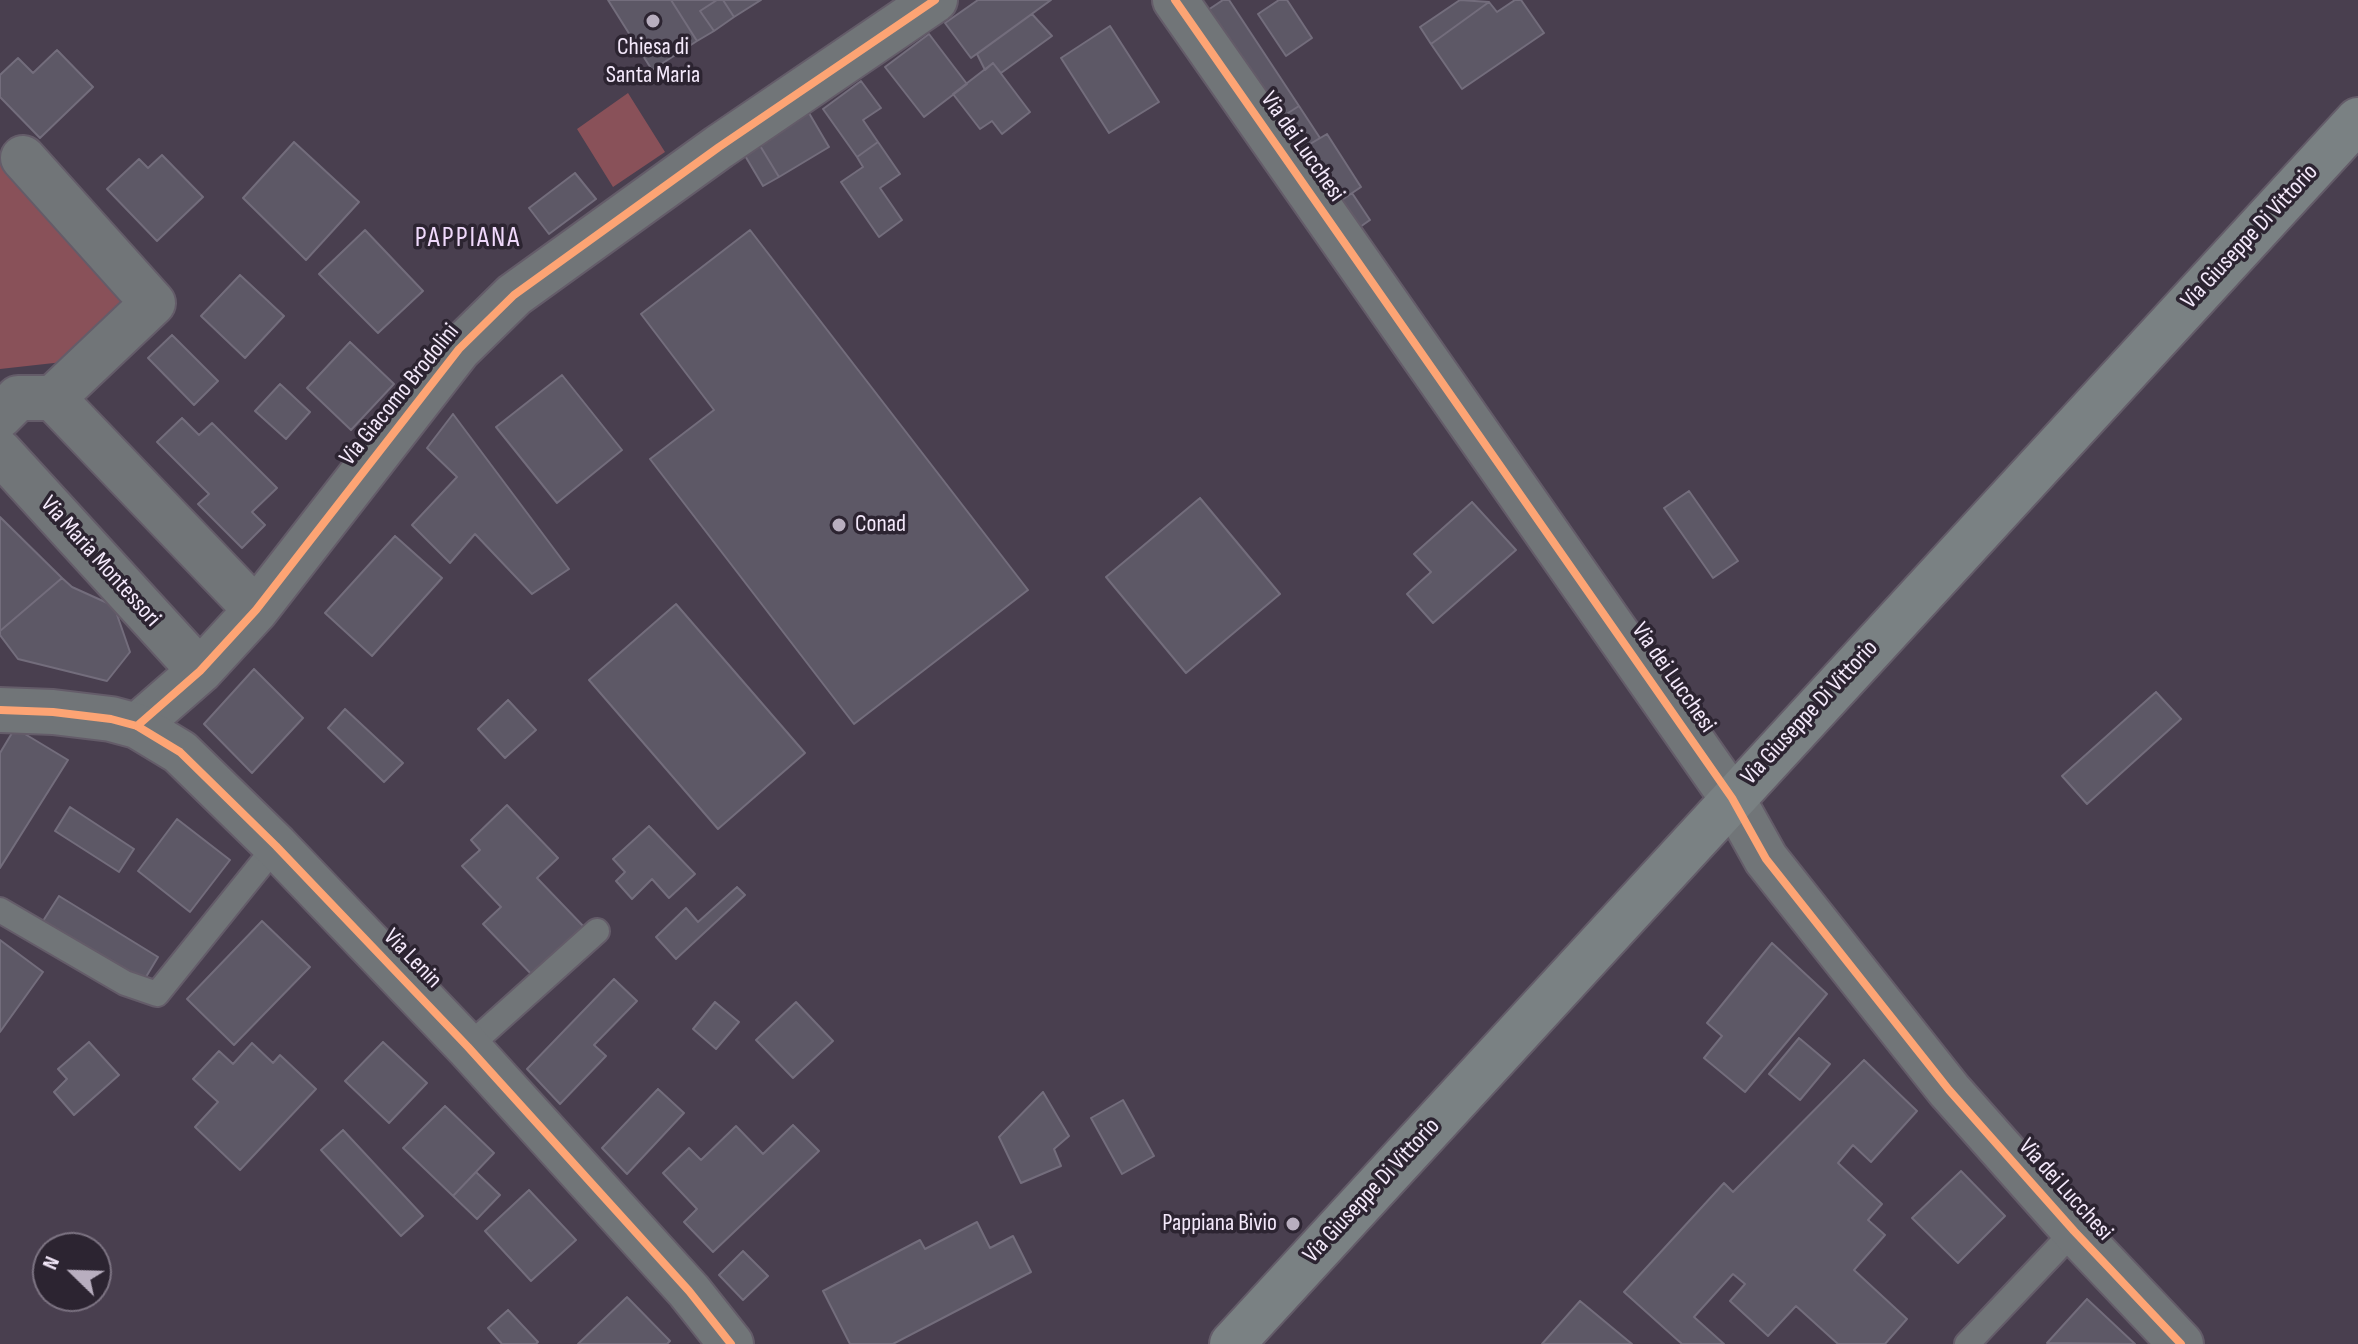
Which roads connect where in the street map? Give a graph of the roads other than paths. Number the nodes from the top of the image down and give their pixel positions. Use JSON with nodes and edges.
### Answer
{"nodes":[{"id":1,"x":935,"y":0,"type":"edge"},
{"id":2,"x":1175,"y":0,"type":"edge"},
{"id":3,"x":2358,"y":120,"type":"edge"},
{"id":4,"x":23,"y":158,"type":"dead end"},
{"id":5,"x":53,"y":398,"type":"junction"},
{"id":6,"x":0,"y":416,"type":"edge"},
{"id":7,"x":0,"y":452,"type":"edge"},
{"id":8,"x":256,"y":610,"type":"junction"},
{"id":9,"x":200,"y":671,"type":"junction"},
{"id":10,"x":0,"y":710,"type":"edge"},
{"id":11,"x":137,"y":726,"type":"junction"},
{"id":12,"x":1732,"y":798,"type":"junction"},
{"id":13,"x":276,"y":846,"type":"junction"},
{"id":14,"x":0,"y":910,"type":"edge"},
{"id":15,"x":597,"y":931,"type":"dead end"},
{"id":16,"x":468,"y":1047,"type":"junction"},
{"id":17,"x":2074,"y":1231,"type":"junction"},
{"id":18,"x":731,"y":1344,"type":"edge"},
{"id":19,"x":1232,"y":1344,"type":"edge"},
{"id":20,"x":1967,"y":1344,"type":"edge"},
{"id":21,"x":2181,"y":1344,"type":"edge"}],
"edges":[{"from":1,"to":8,"type":"street","name":"Via Giacomo Brodolini"},
{"from":2,"to":12,"type":"street","name":"Via dei Lucchesi"},
{"from":3,"to":12,"type":"main road","name":"Via Giuseppe Di Vittorio"},
{"from":4,"to":5,"type":"street"},
{"from":5,"to":6,"type":"street"},
{"from":5,"to":8,"type":"street"},
{"from":7,"to":9,"type":"street","name":"Via Maria Montessori"},
{"from":8,"to":9,"type":"street","name":"Via Giacomo Brodolini"},
{"from":9,"to":11,"type":"street","name":"Via Giacomo Brodolini"},
{"from":10,"to":11,"type":"street","name":"Via Lenin"},
{"from":11,"to":13,"type":"street","name":"Via Lenin"},
{"from":12,"to":17,"type":"street","name":"Via dei Lucchesi"},
{"from":12,"to":19,"type":"main road","name":"Via Giuseppe Di Vittorio"},
{"from":13,"to":14,"type":"lane"},
{"from":13,"to":16,"type":"street","name":"Via Lenin"},
{"from":15,"to":16,"type":"lane"},
{"from":16,"to":18,"type":"street","name":"Via Lenin"},
{"from":17,"to":20,"type":"lane","name":"Via dei Lucchesi"},
{"from":17,"to":21,"type":"street","name":"Via dei Lucchesi"}]}
